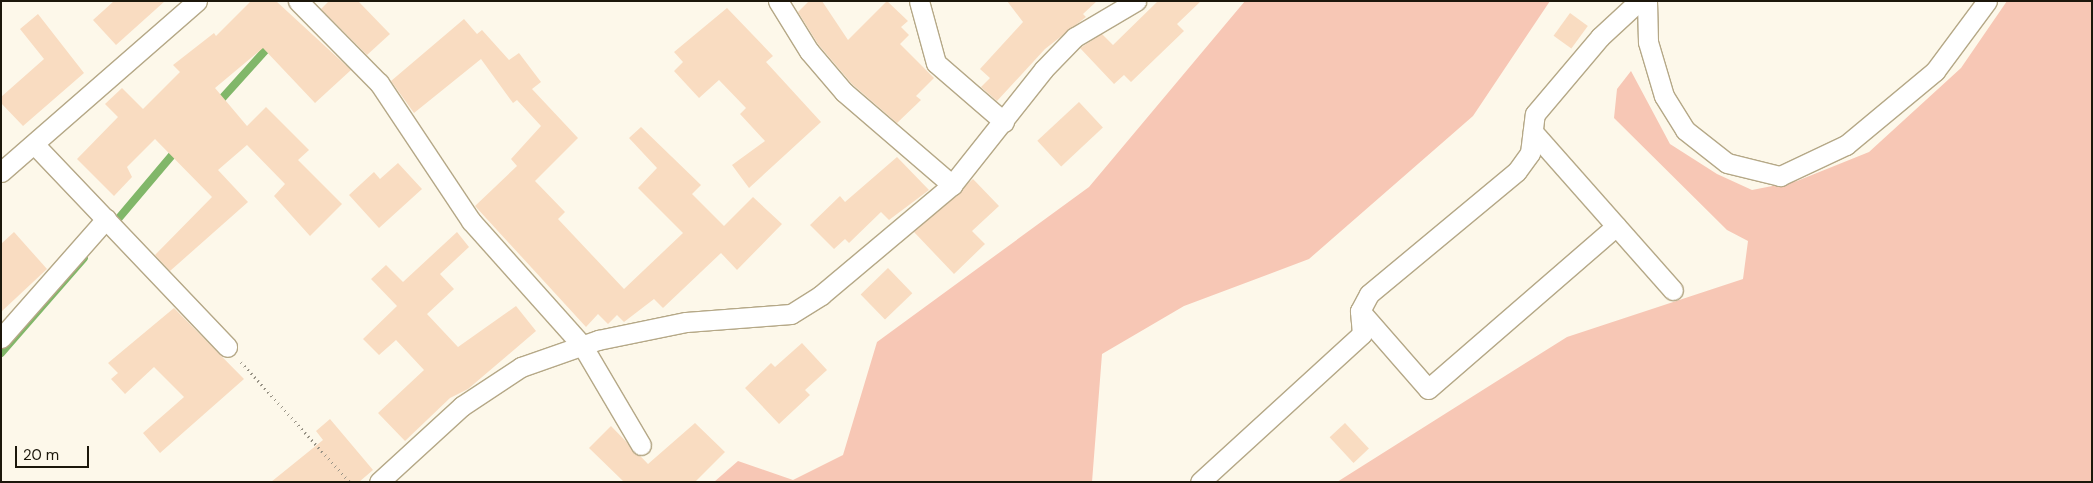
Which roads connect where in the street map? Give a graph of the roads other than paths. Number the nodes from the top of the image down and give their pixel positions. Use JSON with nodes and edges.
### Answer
{"nodes":[{"id":1,"x":197,"y":1,"type":"edge"},
{"id":2,"x":298,"y":1,"type":"edge"},
{"id":3,"x":778,"y":1,"type":"edge"},
{"id":4,"x":919,"y":1,"type":"edge"},
{"id":5,"x":1136,"y":1,"type":"edge"},
{"id":6,"x":1639,"y":1,"type":"edge"},
{"id":7,"x":1647,"y":1,"type":"edge"},
{"id":8,"x":1987,"y":1,"type":"edge"},
{"id":9,"x":1004,"y":122,"type":"junction"},
{"id":10,"x":1533,"y":132,"type":"junction"},
{"id":11,"x":34,"y":144,"type":"junction"},
{"id":12,"x":1,"y":172,"type":"edge"},
{"id":13,"x":952,"y":185,"type":"junction"},
{"id":14,"x":106,"y":219,"type":"junction"},
{"id":15,"x":1616,"y":226,"type":"junction"},
{"id":16,"x":1673,"y":290,"type":"dead end"},
{"id":17,"x":1360,"y":311,"type":"junction"},
{"id":18,"x":1,"y":338,"type":"edge"},
{"id":19,"x":582,"y":346,"type":"junction"},
{"id":20,"x":227,"y":347,"type":"road end"},
{"id":21,"x":641,"y":445,"type":"dead end"},
{"id":22,"x":378,"y":482,"type":"edge"},
{"id":23,"x":1200,"y":482,"type":"edge"}],
"edges":[{"from":1,"to":11,"type":"street"},
{"from":2,"to":19,"type":"street"},
{"from":3,"to":13,"type":"street"},
{"from":4,"to":9,"type":"street"},
{"from":5,"to":9,"type":"street"},
{"from":6,"to":10,"type":"street"},
{"from":7,"to":8,"type":"street"},
{"from":9,"to":13,"type":"street"},
{"from":10,"to":15,"type":"street"},
{"from":10,"to":17,"type":"street"},
{"from":11,"to":12,"type":"street"},
{"from":11,"to":14,"type":"street"},
{"from":13,"to":19,"type":"street"},
{"from":14,"to":18,"type":"street"},
{"from":14,"to":20,"type":"street"},
{"from":15,"to":16,"type":"street"},
{"from":15,"to":17,"type":"street"},
{"from":17,"to":23,"type":"street"},
{"from":19,"to":21,"type":"street"},
{"from":19,"to":22,"type":"street"}]}
